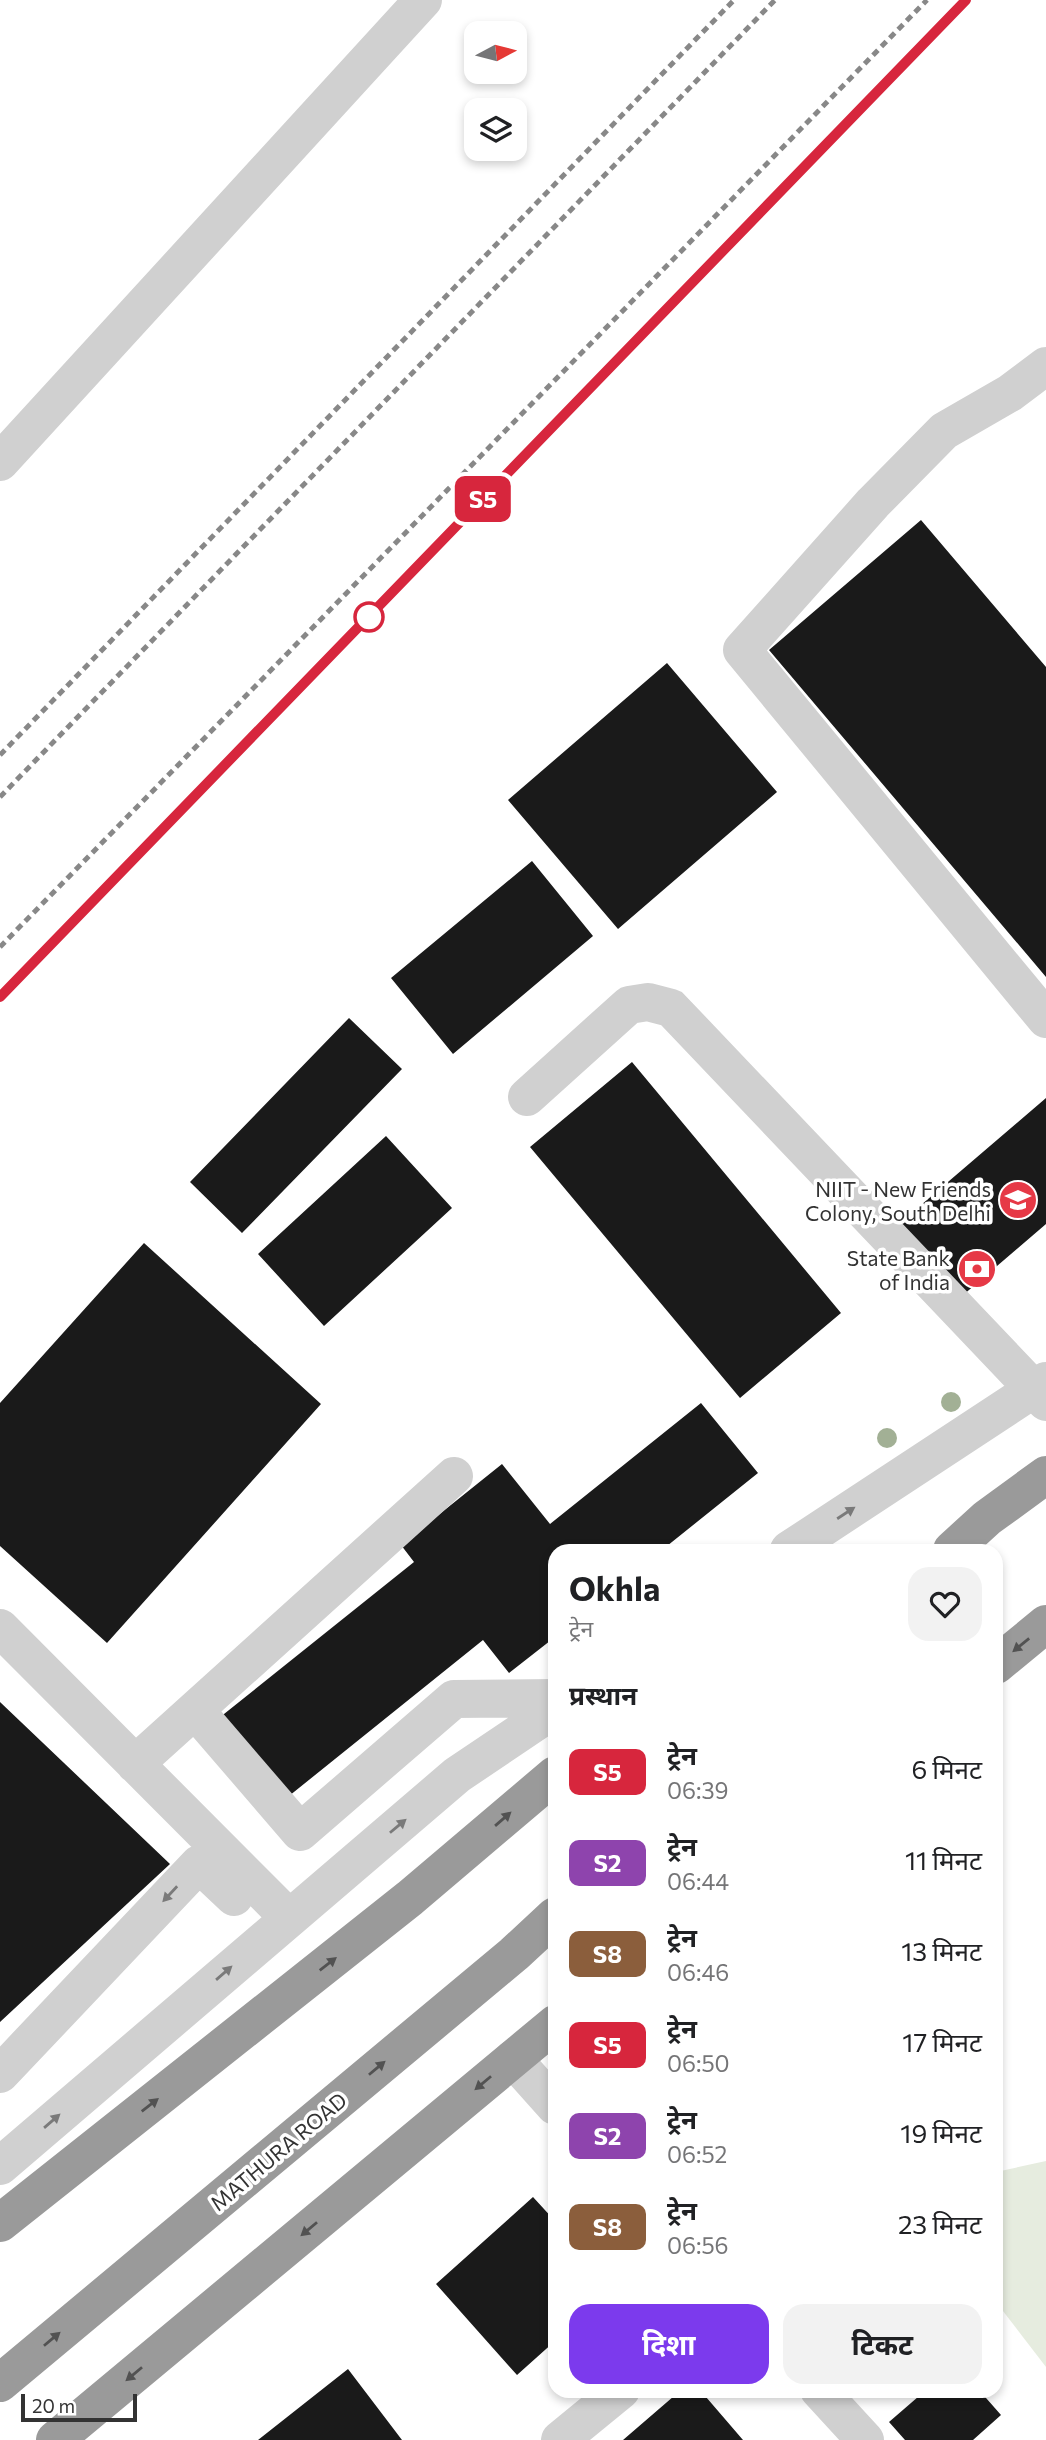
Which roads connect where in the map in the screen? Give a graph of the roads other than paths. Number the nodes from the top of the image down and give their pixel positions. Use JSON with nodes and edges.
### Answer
{"nodes":[{"id":1,"x":423,"y":0,"type":"edge"},
{"id":2,"x":1046,"y":366,"type":"edge"},
{"id":3,"x":0,"y":462,"type":"edge"},
{"id":4,"x":1046,"y":1019,"type":"edge"},
{"id":5,"x":527,"y":1097,"type":"dead end"},
{"id":6,"x":1042,"y":1391,"type":"edge"},
{"id":7,"x":1046,"y":1475,"type":"edge"},
{"id":8,"x":454,"y":1476,"type":"dead end"},
{"id":9,"x":987,"y":1518,"type":"junction"},
{"id":10,"x":799,"y":1544,"type":"edge"},
{"id":11,"x":937,"y":1544,"type":"edge"},
{"id":12,"x":959,"y":1544,"type":"edge"},
{"id":13,"x":1046,"y":1624,"type":"edge"},
{"id":14,"x":0,"y":1628,"type":"edge"},
{"id":15,"x":1003,"y":1659,"type":"edge"},
{"id":16,"x":0,"y":1664,"type":"edge"},
{"id":17,"x":548,"y":1698,"type":"edge"},
{"id":18,"x":195,"y":1710,"type":"junction"},
{"id":19,"x":548,"y":1714,"type":"edge"},
{"id":20,"x":135,"y":1764,"type":"junction"},
{"id":21,"x":548,"y":1781,"type":"edge"},
{"id":22,"x":199,"y":1864,"type":"junction"},
{"id":23,"x":548,"y":1922,"type":"edge"},
{"id":24,"x":280,"y":1925,"type":"junction"},
{"id":25,"x":548,"y":2030,"type":"edge"},
{"id":26,"x":513,"y":2059,"type":"junction"},
{"id":27,"x":0,"y":2074,"type":"edge"},
{"id":28,"x":548,"y":2098,"type":"edge"},
{"id":29,"x":0,"y":2166,"type":"edge"},
{"id":30,"x":0,"y":2223,"type":"edge"},
{"id":31,"x":0,"y":2383,"type":"edge"},
{"id":32,"x":611,"y":2398,"type":"edge"},
{"id":33,"x":826,"y":2398,"type":"edge"},
{"id":34,"x":55,"y":2440,"type":"edge"},
{"id":35,"x":560,"y":2440,"type":"edge"},
{"id":36,"x":865,"y":2440,"type":"edge"}],
"edges":[{"from":1,"to":3,"type":"street"},
{"from":2,"to":4,"type":"street"},
{"from":5,"to":6,"type":"street"},
{"from":10,"to":6,"type":"street","one_way":true},
{"from":7,"to":9,"type":"highway"},
{"from":8,"to":18,"type":"street"},
{"from":9,"to":11,"type":"highway"},
{"from":9,"to":12,"type":"highway"},
{"from":13,"to":15,"type":"highway","one_way":true},
{"from":14,"to":20,"type":"street"},
{"from":16,"to":22,"type":"street"},
{"from":17,"to":18,"type":"street"},
{"from":18,"to":20,"type":"street"},
{"from":24,"to":19,"type":"street","one_way":true},
{"from":20,"to":24,"type":"street"},
{"from":30,"to":21,"type":"highway","one_way":true},
{"from":22,"to":24,"type":"street"},
{"from":22,"to":27,"type":"street","one_way":true},
{"from":31,"to":23,"type":"highway","name":"MATHURA ROAD","one_way":true},
{"from":29,"to":24,"type":"street","one_way":true},
{"from":25,"to":26,"type":"highway"},
{"from":26,"to":28,"type":"street"},
{"from":26,"to":34,"type":"highway","one_way":true},
{"from":32,"to":35,"type":"street"},
{"from":33,"to":36,"type":"street"}]}
